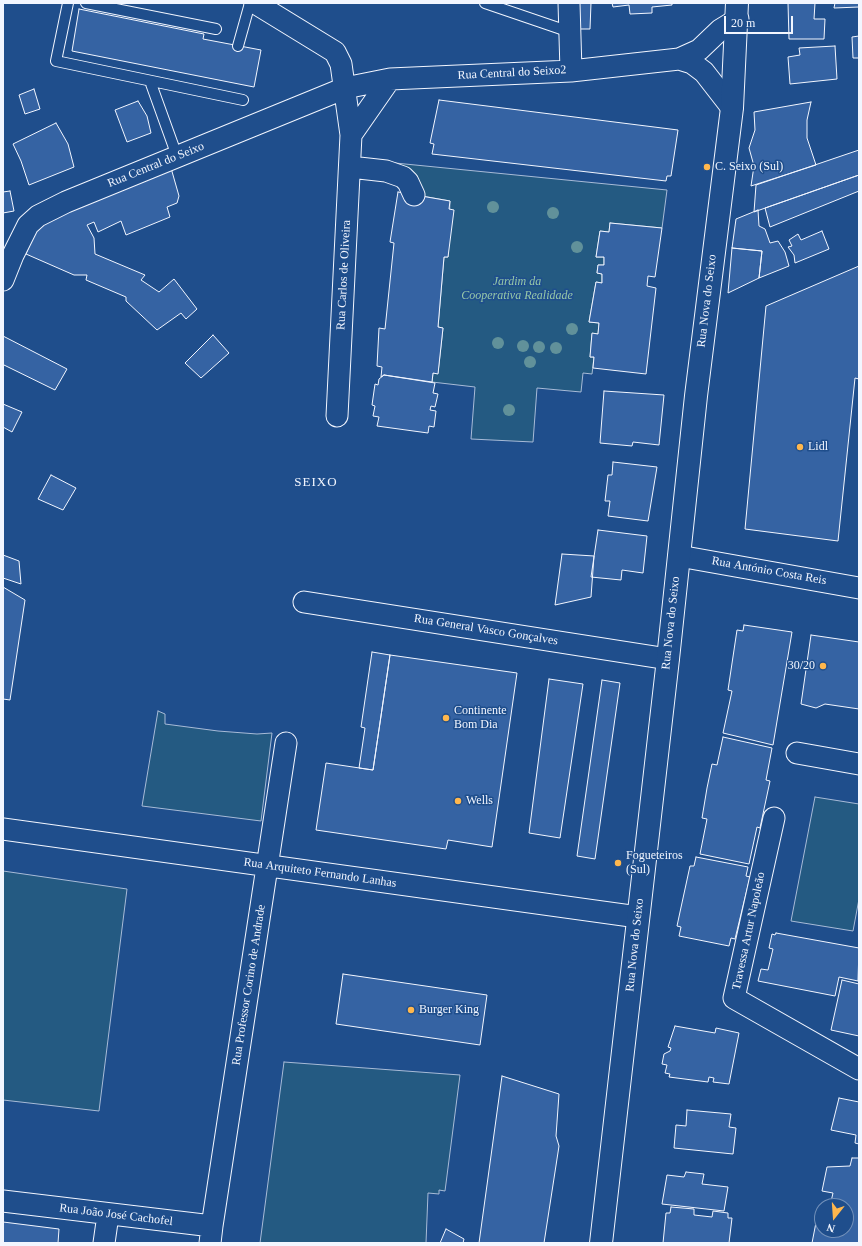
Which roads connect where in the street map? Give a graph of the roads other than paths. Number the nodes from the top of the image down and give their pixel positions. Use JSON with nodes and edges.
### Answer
{"nodes":[{"id":1,"x":68,"y":3,"type":"edge"},
{"id":2,"x":86,"y":3,"type":"edge"},
{"id":3,"x":250,"y":3,"type":"edge"},
{"id":4,"x":255,"y":3,"type":"edge"},
{"id":5,"x":485,"y":3,"type":"edge"},
{"id":6,"x":569,"y":3,"type":"edge"},
{"id":7,"x":140,"y":8,"type":"edge"},
{"id":8,"x":738,"y":11,"type":"edge"},
{"id":9,"x":216,"y":29,"type":"dead end"},
{"id":10,"x":570,"y":32,"type":"junction"},
{"id":11,"x":238,"y":46,"type":"dead end"},
{"id":12,"x":679,"y":59,"type":"junction"},
{"id":13,"x":571,"y":71,"type":"junction"},
{"id":14,"x":390,"y":79,"type":"junction"},
{"id":15,"x":150,"y":81,"type":"junction"},
{"id":16,"x":345,"y":88,"type":"junction"},
{"id":17,"x":242,"y":100,"type":"dead end"},
{"id":18,"x":732,"y":108,"type":"junction"},
{"id":19,"x":351,"y":135,"type":"junction"},
{"id":20,"x":177,"y":156,"type":"junction"},
{"id":21,"x":350,"y":167,"type":"junction"},
{"id":22,"x":414,"y":195,"type":"dead end"},
{"id":23,"x":8,"y":253,"type":"edge"},
{"id":24,"x":3,"y":280,"type":"edge"},
{"id":25,"x":337,"y":416,"type":"dead end"},
{"id":26,"x":679,"y":556,"type":"junction"},
{"id":27,"x":859,"y":588,"type":"edge"},
{"id":28,"x":304,"y":602,"type":"dead end"},
{"id":29,"x":668,"y":659,"type":"junction"},
{"id":30,"x":286,"y":743,"type":"dead end"},
{"id":31,"x":796,"y":753,"type":"dead end"},
{"id":32,"x":859,"y":764,"type":"edge"},
{"id":33,"x":774,"y":818,"type":"dead end"},
{"id":34,"x":3,"y":828,"type":"edge"},
{"id":35,"x":267,"y":866,"type":"junction"},
{"id":36,"x":638,"y":917,"type":"junction"},
{"id":37,"x":859,"y":1069,"type":"edge"},
{"id":38,"x":3,"y":1202,"type":"edge"},
{"id":39,"x":108,"y":1215,"type":"junction"},
{"id":40,"x":211,"y":1235,"type":"edge"},
{"id":41,"x":104,"y":1243,"type":"edge"},
{"id":42,"x":601,"y":1243,"type":"edge"}],
"edges":[{"from":1,"to":15,"type":"lane"},
{"from":2,"to":7,"type":"lane"},
{"from":3,"to":11,"type":"lane"},
{"from":4,"to":16,"type":"street","name":"Rua Carlos de Oliveira"},
{"from":5,"to":10,"type":"lane"},
{"from":6,"to":10,"type":"street"},
{"from":7,"to":9,"type":"lane"},
{"from":8,"to":12,"type":"street","name":"Rua Central do Seixo2"},
{"from":8,"to":18,"type":"main road","name":"Rua Nova do Seixo"},
{"from":10,"to":13,"type":"street"},
{"from":12,"to":13,"type":"street","name":"Rua Central do Seixo2"},
{"from":12,"to":18,"type":"street","name":"Rua Central do Seixo2"},
{"from":13,"to":14,"type":"street","name":"Rua Central do Seixo2"},
{"from":14,"to":16,"type":"street","name":"Rua Central do Seixo2"},
{"from":14,"to":19,"type":"street"},
{"from":15,"to":17,"type":"lane"},
{"from":15,"to":20,"type":"lane"},
{"from":16,"to":19,"type":"street","name":"Rua Carlos de Oliveira"},
{"from":16,"to":20,"type":"street","name":"Rua Central do Seixo"},
{"from":18,"to":26,"type":"main road","name":"Rua Nova do Seixo"},
{"from":19,"to":21,"type":"street","name":"Rua Carlos de Oliveira"},
{"from":20,"to":23,"type":"street","name":"Rua Central do Seixo"},
{"from":21,"to":22,"type":"street"},
{"from":21,"to":25,"type":"street","name":"Rua Carlos de Oliveira"},
{"from":23,"to":24,"type":"street","name":"Rua Central do Seixo"},
{"from":26,"to":27,"type":"street","name":"Rua António Costa Reis"},
{"from":26,"to":29,"type":"main road","name":"Rua Nova do Seixo"},
{"from":28,"to":29,"type":"street","name":"Rua General Vasco Gonçalves"},
{"from":29,"to":36,"type":"main road","name":"Rua Nova do Seixo"},
{"from":30,"to":35,"type":"street","name":"Rua Professor Corino de Andrade"},
{"from":31,"to":32,"type":"street"},
{"from":33,"to":37,"type":"street","name":"Travessa Artur Napoleão"},
{"from":34,"to":35,"type":"street","name":"Rua Arquiteto Fernando Lanhas"},
{"from":35,"to":36,"type":"street","name":"Rua Arquiteto Fernando Lanhas"},
{"from":35,"to":40,"type":"street","name":"Rua Professor Corino de Andrade"},
{"from":36,"to":42,"type":"main road","name":"Rua Nova do Seixo"},
{"from":38,"to":39,"type":"street","name":"Rua João José Cachofel"},
{"from":39,"to":40,"type":"street","name":"Rua João José Cachofel"},
{"from":39,"to":41,"type":"street"}]}
